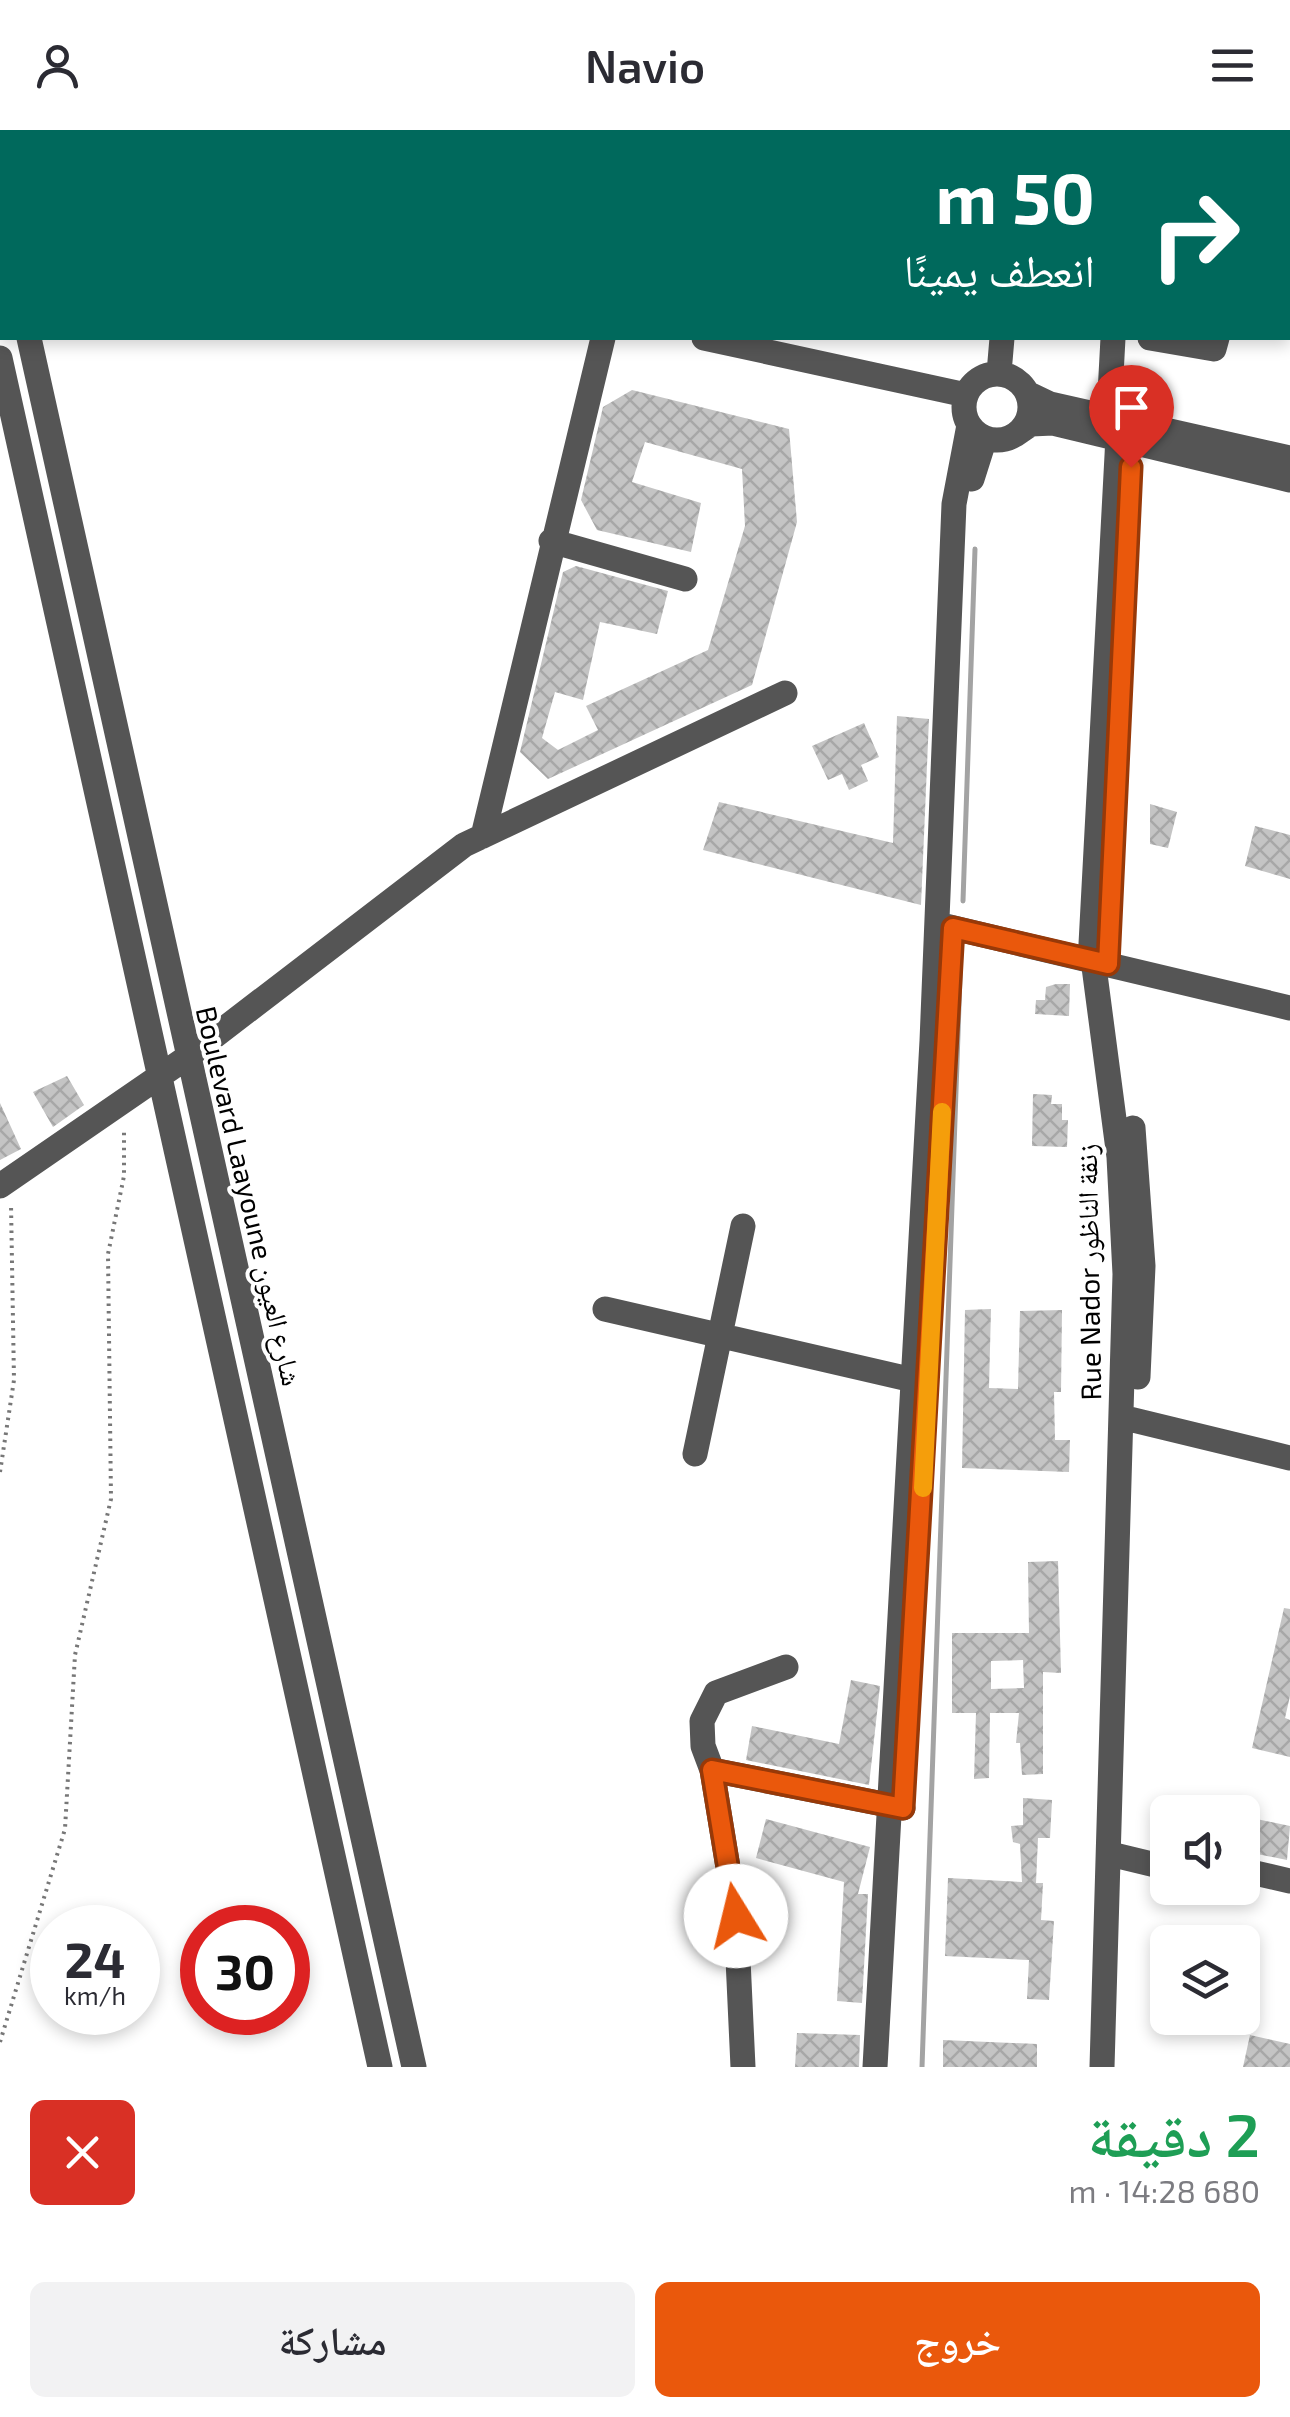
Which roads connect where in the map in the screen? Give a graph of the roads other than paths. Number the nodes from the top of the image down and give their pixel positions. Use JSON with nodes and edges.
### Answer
{"nodes":[{"id":1,"x":28,"y":340,"type":"edge"},
{"id":2,"x":602,"y":340,"type":"edge"},
{"id":3,"x":726,"y":340,"type":"edge"},
{"id":4,"x":1002,"y":340,"type":"edge"},
{"id":5,"x":1113,"y":340,"type":"edge"},
{"id":6,"x":1161,"y":340,"type":"edge"},
{"id":7,"x":1216,"y":340,"type":"edge"},
{"id":8,"x":758,"y":343,"type":"edge"},
{"id":9,"x":797,"y":347,"type":"edge"},
{"id":10,"x":0,"y":358,"type":"edge"},
{"id":11,"x":1000,"y":374,"type":"junction"},
{"id":12,"x":1027,"y":392,"type":"junction"},
{"id":13,"x":966,"y":395,"type":"junction"},
{"id":14,"x":1120,"y":429,"type":"junction"},
{"id":15,"x":977,"y":431,"type":"junction"},
{"id":16,"x":1015,"y":435,"type":"junction"},
{"id":17,"x":1290,"y":458,"type":"edge"},
{"id":18,"x":1290,"y":480,"type":"edge"},
{"id":19,"x":551,"y":541,"type":"junction"},
{"id":20,"x":685,"y":578,"type":"dead end"},
{"id":21,"x":785,"y":693,"type":"dead end"},
{"id":22,"x":483,"y":836,"type":"junction"},
{"id":23,"x":946,"y":918,"type":"junction"},
{"id":24,"x":1100,"y":954,"type":"junction"},
{"id":25,"x":1290,"y":992,"type":"edge"},
{"id":26,"x":1290,"y":1008,"type":"edge"},
{"id":27,"x":186,"y":1058,"type":"junction"},
{"id":28,"x":160,"y":1073,"type":"junction"},
{"id":29,"x":5,"y":1183,"type":"edge"},
{"id":30,"x":743,"y":1226,"type":"dead end"},
{"id":31,"x":605,"y":1309,"type":"dead end"},
{"id":32,"x":718,"y":1335,"type":"junction"},
{"id":33,"x":921,"y":1382,"type":"junction"},
{"id":34,"x":1129,"y":1413,"type":"junction"},
{"id":35,"x":1290,"y":1446,"type":"edge"},
{"id":36,"x":695,"y":1454,"type":"dead end"},
{"id":37,"x":1290,"y":1458,"type":"edge"},
{"id":38,"x":786,"y":1668,"type":"dead end"},
{"id":39,"x":712,"y":1770,"type":"junction"},
{"id":40,"x":896,"y":1806,"type":"junction"},
{"id":41,"x":1118,"y":1848,"type":"junction"},
{"id":42,"x":1150,"y":1851,"type":"edge"},
{"id":43,"x":1150,"y":1861,"type":"edge"},
{"id":44,"x":1260,"y":1874,"type":"edge"},
{"id":45,"x":1290,"y":1881,"type":"edge"},
{"id":46,"x":1260,"y":1890,"type":"edge"},
{"id":47,"x":1290,"y":1898,"type":"edge"},
{"id":48,"x":380,"y":2067,"type":"edge"},
{"id":49,"x":414,"y":2067,"type":"edge"},
{"id":50,"x":743,"y":2067,"type":"edge"},
{"id":51,"x":875,"y":2067,"type":"edge"},
{"id":52,"x":890,"y":2067,"type":"edge"},
{"id":53,"x":1102,"y":2067,"type":"edge"},
{"id":54,"x":1119,"y":2067,"type":"edge"}],
"edges":[{"from":1,"to":27,"type":"street","name":"Boulevard Laayoune شارع العيون"},
{"from":2,"to":19,"type":"street"},
{"from":3,"to":8,"type":"street"},
{"from":4,"to":11,"type":"street"},
{"from":5,"to":14,"type":"street","name":"Rue Nador زنقة الناظور"},
{"from":6,"to":7,"type":"street"},
{"from":8,"to":9,"type":"street"},
{"from":9,"to":13,"type":"street"},
{"from":10,"to":28,"type":"street"},
{"from":11,"to":12,"type":"street"},
{"from":11,"to":13,"type":"street"},
{"from":12,"to":14,"type":"street"},
{"from":12,"to":16,"type":"street"},
{"from":13,"to":15,"type":"street"},
{"from":14,"to":16,"type":"street"},
{"from":14,"to":17,"type":"street"},
{"from":14,"to":18,"type":"street"},
{"from":14,"to":24,"type":"street","name":"Rue Nador زنقة الناظور"},
{"from":15,"to":16,"type":"street"},
{"from":15,"to":23,"type":"street"},
{"from":19,"to":20,"type":"street"},
{"from":19,"to":22,"type":"street"},
{"from":21,"to":22,"type":"street"},
{"from":22,"to":27,"type":"street"},
{"from":23,"to":24,"type":"street"},
{"from":23,"to":33,"type":"street"},
{"from":24,"to":25,"type":"street"},
{"from":24,"to":26,"type":"street"},
{"from":24,"to":34,"type":"street","name":"Rue Nador زنقة الناظور"},
{"from":27,"to":28,"type":"street"},
{"from":27,"to":49,"type":"street","name":"Boulevard Laayoune شارع العيون"},
{"from":28,"to":29,"type":"street"},
{"from":28,"to":48,"type":"street"},
{"from":30,"to":32,"type":"street"},
{"from":31,"to":32,"type":"street"},
{"from":32,"to":33,"type":"street"},
{"from":32,"to":36,"type":"street"},
{"from":33,"to":40,"type":"street"},
{"from":34,"to":35,"type":"street"},
{"from":34,"to":37,"type":"street"},
{"from":34,"to":41,"type":"street","name":"Rue Nador زنقة الناظور"},
{"from":38,"to":39,"type":"street"},
{"from":39,"to":40,"type":"street"},
{"from":39,"to":50,"type":"street"},
{"from":40,"to":51,"type":"street"},
{"from":40,"to":52,"type":"street"},
{"from":41,"to":42,"type":"street"},
{"from":41,"to":43,"type":"street"},
{"from":41,"to":53,"type":"street","name":"Rue Nador زنقة الناظور"},
{"from":41,"to":54,"type":"street","name":"Rue Nador زنقة الناظور"},
{"from":44,"to":45,"type":"street"},
{"from":46,"to":47,"type":"street"}]}
